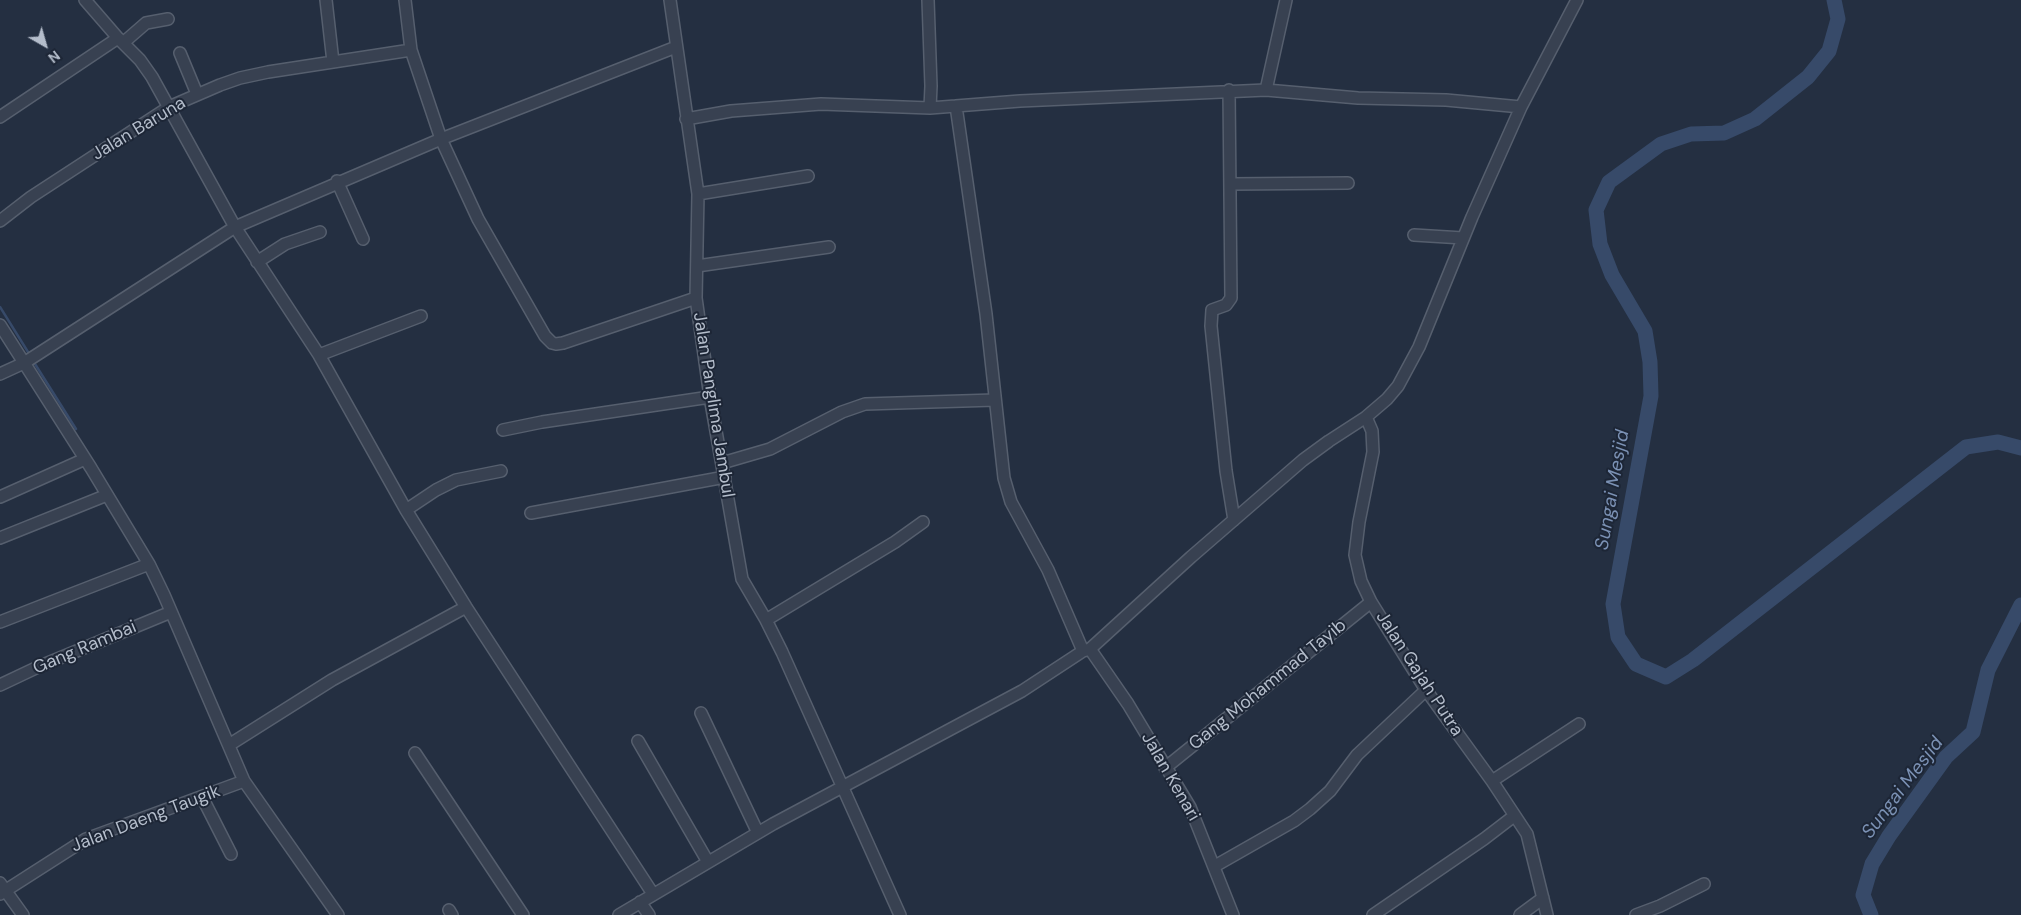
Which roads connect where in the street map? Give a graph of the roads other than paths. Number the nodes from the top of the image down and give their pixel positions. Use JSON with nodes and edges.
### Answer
{"nodes":[{"id":1,"x":85,"y":0,"type":"edge"},
{"id":2,"x":326,"y":0,"type":"edge"},
{"id":3,"x":405,"y":0,"type":"edge"},
{"id":4,"x":670,"y":0,"type":"edge"},
{"id":5,"x":928,"y":0,"type":"edge"},
{"id":6,"x":1286,"y":0,"type":"edge"},
{"id":7,"x":1577,"y":0,"type":"edge"},
{"id":8,"x":168,"y":19,"type":"dead end"},
{"id":9,"x":120,"y":40,"type":"junction"},
{"id":10,"x":676,"y":47,"type":"junction"},
{"id":11,"x":411,"y":50,"type":"junction"},
{"id":12,"x":180,"y":53,"type":"dead end"},
{"id":13,"x":333,"y":62,"type":"junction"},
{"id":14,"x":1229,"y":90,"type":"junction"},
{"id":15,"x":1266,"y":90,"type":"junction"},
{"id":16,"x":197,"y":94,"type":"junction"},
{"id":17,"x":956,"y":106,"type":"junction"},
{"id":18,"x":169,"y":107,"type":"junction"},
{"id":19,"x":1521,"y":107,"type":"junction"},
{"id":20,"x":930,"y":108,"type":"junction"},
{"id":21,"x":0,"y":117,"type":"edge"},
{"id":22,"x":686,"y":119,"type":"junction"},
{"id":23,"x":441,"y":139,"type":"junction"},
{"id":24,"x":808,"y":176,"type":"dead end"},
{"id":25,"x":337,"y":182,"type":"junction"},
{"id":26,"x":1231,"y":184,"type":"junction"},
{"id":27,"x":1348,"y":184,"type":"dead end"},
{"id":28,"x":698,"y":194,"type":"junction"},
{"id":29,"x":0,"y":221,"type":"edge"},
{"id":30,"x":235,"y":227,"type":"junction"},
{"id":31,"x":320,"y":232,"type":"dead end"},
{"id":32,"x":1414,"y":235,"type":"dead end"},
{"id":33,"x":1463,"y":238,"type":"junction"},
{"id":34,"x":363,"y":239,"type":"dead end"},
{"id":35,"x":829,"y":247,"type":"dead end"},
{"id":36,"x":257,"y":262,"type":"junction"},
{"id":37,"x":697,"y":266,"type":"junction"},
{"id":38,"x":696,"y":298,"type":"junction"},
{"id":39,"x":421,"y":316,"type":"dead end"},
{"id":40,"x":0,"y":325,"type":"edge"},
{"id":41,"x":319,"y":355,"type":"junction"},
{"id":42,"x":24,"y":363,"type":"junction"},
{"id":43,"x":0,"y":374,"type":"edge"},
{"id":44,"x":710,"y":398,"type":"junction"},
{"id":45,"x":995,"y":400,"type":"junction"},
{"id":46,"x":1366,"y":417,"type":"junction"},
{"id":47,"x":503,"y":430,"type":"dead end"},
{"id":48,"x":85,"y":459,"type":"junction"},
{"id":49,"x":722,"y":463,"type":"junction"},
{"id":50,"x":501,"y":471,"type":"dead end"},
{"id":51,"x":725,"y":477,"type":"junction"},
{"id":52,"x":107,"y":495,"type":"junction"},
{"id":53,"x":0,"y":497,"type":"edge"},
{"id":54,"x":406,"y":510,"type":"junction"},
{"id":55,"x":532,"y":513,"type":"dead end"},
{"id":56,"x":1234,"y":520,"type":"junction"},
{"id":57,"x":923,"y":522,"type":"dead end"},
{"id":58,"x":0,"y":538,"type":"edge"},
{"id":59,"x":148,"y":564,"type":"junction"},
{"id":60,"x":1371,"y":602,"type":"junction"},
{"id":61,"x":466,"y":607,"type":"junction"},
{"id":62,"x":171,"y":612,"type":"junction"},
{"id":63,"x":766,"y":620,"type":"junction"},
{"id":64,"x":0,"y":622,"type":"edge"},
{"id":65,"x":1086,"y":650,"type":"junction"},
{"id":66,"x":0,"y":685,"type":"edge"},
{"id":67,"x":1426,"y":690,"type":"junction"},
{"id":68,"x":701,"y":713,"type":"dead end"},
{"id":69,"x":1579,"y":724,"type":"dead end"},
{"id":70,"x":638,"y":741,"type":"dead end"},
{"id":71,"x":229,"y":745,"type":"junction"},
{"id":72,"x":415,"y":753,"type":"dead end"},
{"id":73,"x":1166,"y":768,"type":"junction"},
{"id":74,"x":244,"y":781,"type":"junction"},
{"id":75,"x":1492,"y":781,"type":"junction"},
{"id":76,"x":843,"y":787,"type":"junction"},
{"id":77,"x":202,"y":797,"type":"junction"},
{"id":78,"x":1514,"y":816,"type":"junction"},
{"id":79,"x":758,"y":833,"type":"junction"},
{"id":80,"x":231,"y":854,"type":"dead end"},
{"id":81,"x":708,"y":862,"type":"junction"},
{"id":82,"x":1215,"y":866,"type":"junction"},
{"id":83,"x":1704,"y":884,"type":"dead end"},
{"id":84,"x":2,"y":889,"type":"edge"},
{"id":85,"x":653,"y":894,"type":"junction"},
{"id":86,"x":1543,"y":898,"type":"junction"},
{"id":87,"x":640,"y":902,"type":"junction"},
{"id":88,"x":1375,"y":914,"type":"edge"},
{"id":89,"x":23,"y":915,"type":"edge"},
{"id":90,"x":338,"y":915,"type":"edge"},
{"id":91,"x":523,"y":915,"type":"edge"},
{"id":92,"x":619,"y":915,"type":"edge"},
{"id":93,"x":649,"y":915,"type":"edge"},
{"id":94,"x":900,"y":915,"type":"edge"},
{"id":95,"x":1233,"y":915,"type":"edge"},
{"id":96,"x":1520,"y":915,"type":"edge"},
{"id":97,"x":1547,"y":915,"type":"edge"},
{"id":98,"x":1636,"y":915,"type":"edge"}],
"edges":[{"from":1,"to":9,"type":"street"},
{"from":2,"to":13,"type":"street"},
{"from":3,"to":11,"type":"street"},
{"from":4,"to":10,"type":"street","name":"Jalan Panglima Jambul"},
{"from":5,"to":20,"type":"street"},
{"from":6,"to":15,"type":"street"},
{"from":7,"to":19,"type":"street"},
{"from":8,"to":9,"type":"street"},
{"from":9,"to":18,"type":"street"},
{"from":9,"to":21,"type":"street"},
{"from":10,"to":22,"type":"street","name":"Jalan Panglima Jambul"},
{"from":10,"to":23,"type":"street"},
{"from":11,"to":13,"type":"street","name":"Jalan Baruna"},
{"from":11,"to":23,"type":"street"},
{"from":12,"to":16,"type":"street"},
{"from":13,"to":16,"type":"street","name":"Jalan Baruna"},
{"from":14,"to":15,"type":"street"},
{"from":14,"to":17,"type":"street"},
{"from":14,"to":26,"type":"street"},
{"from":15,"to":19,"type":"street"},
{"from":16,"to":18,"type":"street","name":"Jalan Baruna"},
{"from":17,"to":20,"type":"street"},
{"from":17,"to":45,"type":"street","name":"Jalan Kenari"},
{"from":18,"to":29,"type":"street","name":"Jalan Baruna"},
{"from":18,"to":30,"type":"street"},
{"from":19,"to":33,"type":"street"},
{"from":20,"to":22,"type":"street"},
{"from":22,"to":28,"type":"street","name":"Jalan Panglima Jambul"},
{"from":23,"to":25,"type":"street"},
{"from":23,"to":38,"type":"street"},
{"from":24,"to":28,"type":"street"},
{"from":25,"to":30,"type":"street"},
{"from":25,"to":34,"type":"street"},
{"from":26,"to":27,"type":"street"},
{"from":26,"to":56,"type":"street"},
{"from":28,"to":37,"type":"street","name":"Jalan Panglima Jambul"},
{"from":30,"to":36,"type":"street"},
{"from":30,"to":42,"type":"street"},
{"from":31,"to":36,"type":"street"},
{"from":32,"to":33,"type":"street"},
{"from":33,"to":46,"type":"street"},
{"from":35,"to":37,"type":"street"},
{"from":36,"to":41,"type":"street"},
{"from":37,"to":38,"type":"street","name":"Jalan Panglima Jambul"},
{"from":38,"to":44,"type":"street","name":"Jalan Panglima Jambul"},
{"from":39,"to":41,"type":"street"},
{"from":40,"to":42,"type":"street"},
{"from":41,"to":54,"type":"street"},
{"from":42,"to":43,"type":"street"},
{"from":42,"to":48,"type":"street"},
{"from":44,"to":47,"type":"street"},
{"from":44,"to":49,"type":"street","name":"Jalan Panglima Jambul"},
{"from":45,"to":49,"type":"street"},
{"from":45,"to":65,"type":"street","name":"Jalan Kenari"},
{"from":46,"to":56,"type":"street"},
{"from":46,"to":60,"type":"street","name":"Jalan Gajah Putra"},
{"from":48,"to":52,"type":"street"},
{"from":48,"to":53,"type":"street"},
{"from":49,"to":51,"type":"street","name":"Jalan Panglima Jambul"},
{"from":50,"to":54,"type":"street"},
{"from":51,"to":55,"type":"street"},
{"from":51,"to":63,"type":"street","name":"Jalan Panglima Jambul"},
{"from":52,"to":58,"type":"street"},
{"from":52,"to":59,"type":"street"},
{"from":54,"to":61,"type":"street"},
{"from":56,"to":65,"type":"street"},
{"from":57,"to":63,"type":"street"},
{"from":59,"to":62,"type":"street"},
{"from":59,"to":64,"type":"street"},
{"from":60,"to":67,"type":"street","name":"Jalan Gajah Putra"},
{"from":60,"to":73,"type":"street","name":"Gang Mohammad Tayib"},
{"from":61,"to":71,"type":"street"},
{"from":61,"to":85,"type":"street"},
{"from":62,"to":66,"type":"street","name":"Gang Rambai"},
{"from":62,"to":71,"type":"street"},
{"from":63,"to":76,"type":"street","name":"Jalan Panglima Jambul"},
{"from":65,"to":73,"type":"street","name":"Jalan Kenari"},
{"from":65,"to":76,"type":"street"},
{"from":67,"to":75,"type":"street","name":"Jalan Gajah Putra"},
{"from":67,"to":82,"type":"street"},
{"from":68,"to":79,"type":"street"},
{"from":69,"to":75,"type":"street"},
{"from":70,"to":81,"type":"street"},
{"from":71,"to":74,"type":"street"},
{"from":72,"to":91,"type":"street"},
{"from":73,"to":82,"type":"street","name":"Jalan Kenari"},
{"from":74,"to":77,"type":"street","name":"Jalan Daeng Taugik"},
{"from":74,"to":90,"type":"street"},
{"from":75,"to":78,"type":"street","name":"Jalan Gajah Putra"},
{"from":76,"to":79,"type":"street"},
{"from":76,"to":94,"type":"street","name":"Jalan Panglima Jambul"},
{"from":77,"to":80,"type":"street"},
{"from":77,"to":84,"type":"street","name":"Jalan Daeng Taugik"},
{"from":78,"to":86,"type":"street","name":"Jalan Gajah Putra"},
{"from":78,"to":88,"type":"street"},
{"from":79,"to":81,"type":"street"},
{"from":81,"to":85,"type":"street"},
{"from":82,"to":95,"type":"street","name":"Jalan Kenari"},
{"from":83,"to":98,"type":"street"},
{"from":84,"to":89,"type":"street"},
{"from":85,"to":87,"type":"street"},
{"from":86,"to":96,"type":"street"},
{"from":86,"to":97,"type":"street","name":"Jalan Gajah Putra"},
{"from":87,"to":92,"type":"street"},
{"from":87,"to":93,"type":"street"}]}
